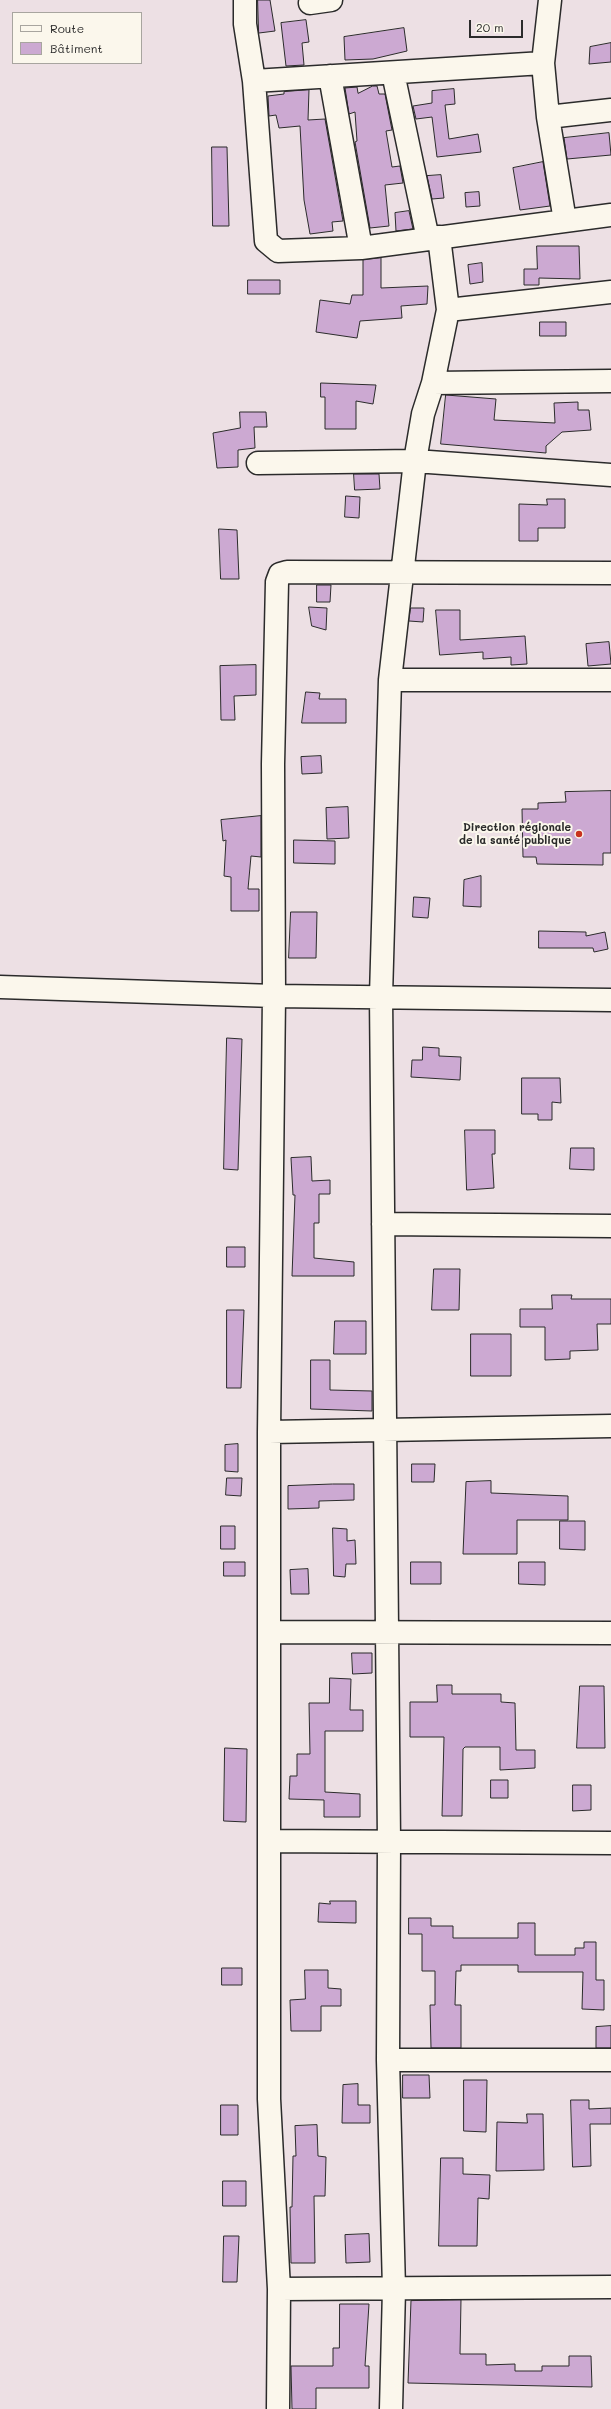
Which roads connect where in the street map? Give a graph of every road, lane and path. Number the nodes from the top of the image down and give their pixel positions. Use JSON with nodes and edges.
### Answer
{"nodes":[{"id":1,"x":245,"y":0,"type":"edge"},
{"id":2,"x":550,"y":0,"type":"edge"},
{"id":3,"x":543,"y":63,"type":"junction"},
{"id":4,"x":393,"y":73,"type":"junction"},
{"id":5,"x":330,"y":76,"type":"junction"},
{"id":6,"x":254,"y":81,"type":"junction"},
{"id":7,"x":611,"y":110,"type":"edge"},
{"id":8,"x":548,"y":117,"type":"junction"},
{"id":9,"x":611,"y":215,"type":"edge"},
{"id":10,"x":565,"y":221,"type":"junction"},
{"id":11,"x":434,"y":238,"type":"junction"},
{"id":12,"x":360,"y":248,"type":"junction"},
{"id":13,"x":611,"y":292,"type":"edge"},
{"id":14,"x":448,"y":310,"type":"junction"},
{"id":15,"x":611,"y":381,"type":"edge"},
{"id":16,"x":433,"y":383,"type":"junction"},
{"id":17,"x":415,"y":461,"type":"junction"},
{"id":18,"x":258,"y":463,"type":"dead end"},
{"id":19,"x":611,"y":475,"type":"edge"},
{"id":20,"x":403,"y":573,"type":"junction"},
{"id":21,"x":611,"y":573,"type":"edge"},
{"id":22,"x":390,"y":680,"type":"junction"},
{"id":23,"x":611,"y":680,"type":"edge"},
{"id":24,"x":0,"y":987,"type":"edge"},
{"id":25,"x":274,"y":996,"type":"junction"},
{"id":26,"x":381,"y":996,"type":"junction"},
{"id":27,"x":611,"y":1000,"type":"edge"},
{"id":28,"x":383,"y":1224,"type":"junction"},
{"id":29,"x":611,"y":1226,"type":"edge"},
{"id":30,"x":611,"y":1426,"type":"edge"},
{"id":31,"x":384,"y":1430,"type":"junction"},
{"id":32,"x":269,"y":1432,"type":"junction"},
{"id":33,"x":269,"y":1632,"type":"junction"},
{"id":34,"x":387,"y":1633,"type":"junction"},
{"id":35,"x":611,"y":1633,"type":"edge"},
{"id":36,"x":269,"y":1841,"type":"junction"},
{"id":37,"x":389,"y":1841,"type":"junction"},
{"id":38,"x":611,"y":1843,"type":"edge"},
{"id":39,"x":388,"y":2060,"type":"junction"},
{"id":40,"x":611,"y":2060,"type":"edge"},
{"id":41,"x":611,"y":2287,"type":"edge"},
{"id":42,"x":279,"y":2289,"type":"junction"},
{"id":43,"x":394,"y":2289,"type":"junction"},
{"id":44,"x":278,"y":2409,"type":"edge"},
{"id":45,"x":391,"y":2409,"type":"edge"}],
"edges":[{"from":1,"to":6,"type":"street"},
{"from":2,"to":3,"type":"street"},
{"from":3,"to":4,"type":"street"},
{"from":3,"to":8,"type":"street"},
{"from":4,"to":5,"type":"street"},
{"from":4,"to":11,"type":"street"},
{"from":5,"to":6,"type":"street"},
{"from":5,"to":12,"type":"street"},
{"from":6,"to":12,"type":"street"},
{"from":7,"to":8,"type":"street"},
{"from":8,"to":10,"type":"street"},
{"from":9,"to":10,"type":"street"},
{"from":10,"to":11,"type":"street"},
{"from":11,"to":12,"type":"street"},
{"from":11,"to":14,"type":"street"},
{"from":13,"to":14,"type":"street"},
{"from":14,"to":16,"type":"street"},
{"from":15,"to":16,"type":"street"},
{"from":16,"to":17,"type":"street"},
{"from":17,"to":18,"type":"street"},
{"from":17,"to":19,"type":"street"},
{"from":17,"to":20,"type":"street"},
{"from":20,"to":21,"type":"street"},
{"from":20,"to":22,"type":"street"},
{"from":20,"to":25,"type":"street"},
{"from":22,"to":23,"type":"street"},
{"from":22,"to":26,"type":"street"},
{"from":24,"to":25,"type":"street"},
{"from":25,"to":26,"type":"street"},
{"from":25,"to":32,"type":"street"},
{"from":26,"to":27,"type":"street"},
{"from":26,"to":28,"type":"street"},
{"from":28,"to":29,"type":"street"},
{"from":28,"to":31,"type":"street"},
{"from":30,"to":31,"type":"street"},
{"from":31,"to":32,"type":"street"},
{"from":31,"to":34,"type":"street"},
{"from":32,"to":33,"type":"street"},
{"from":33,"to":34,"type":"street"},
{"from":33,"to":36,"type":"street"},
{"from":34,"to":35,"type":"street"},
{"from":34,"to":37,"type":"street"},
{"from":36,"to":37,"type":"street"},
{"from":36,"to":42,"type":"street"},
{"from":37,"to":38,"type":"street"},
{"from":37,"to":39,"type":"street"},
{"from":39,"to":40,"type":"street"},
{"from":39,"to":43,"type":"street"},
{"from":41,"to":43,"type":"street"},
{"from":42,"to":43,"type":"street"},
{"from":42,"to":44,"type":"street"},
{"from":43,"to":45,"type":"street"}]}
